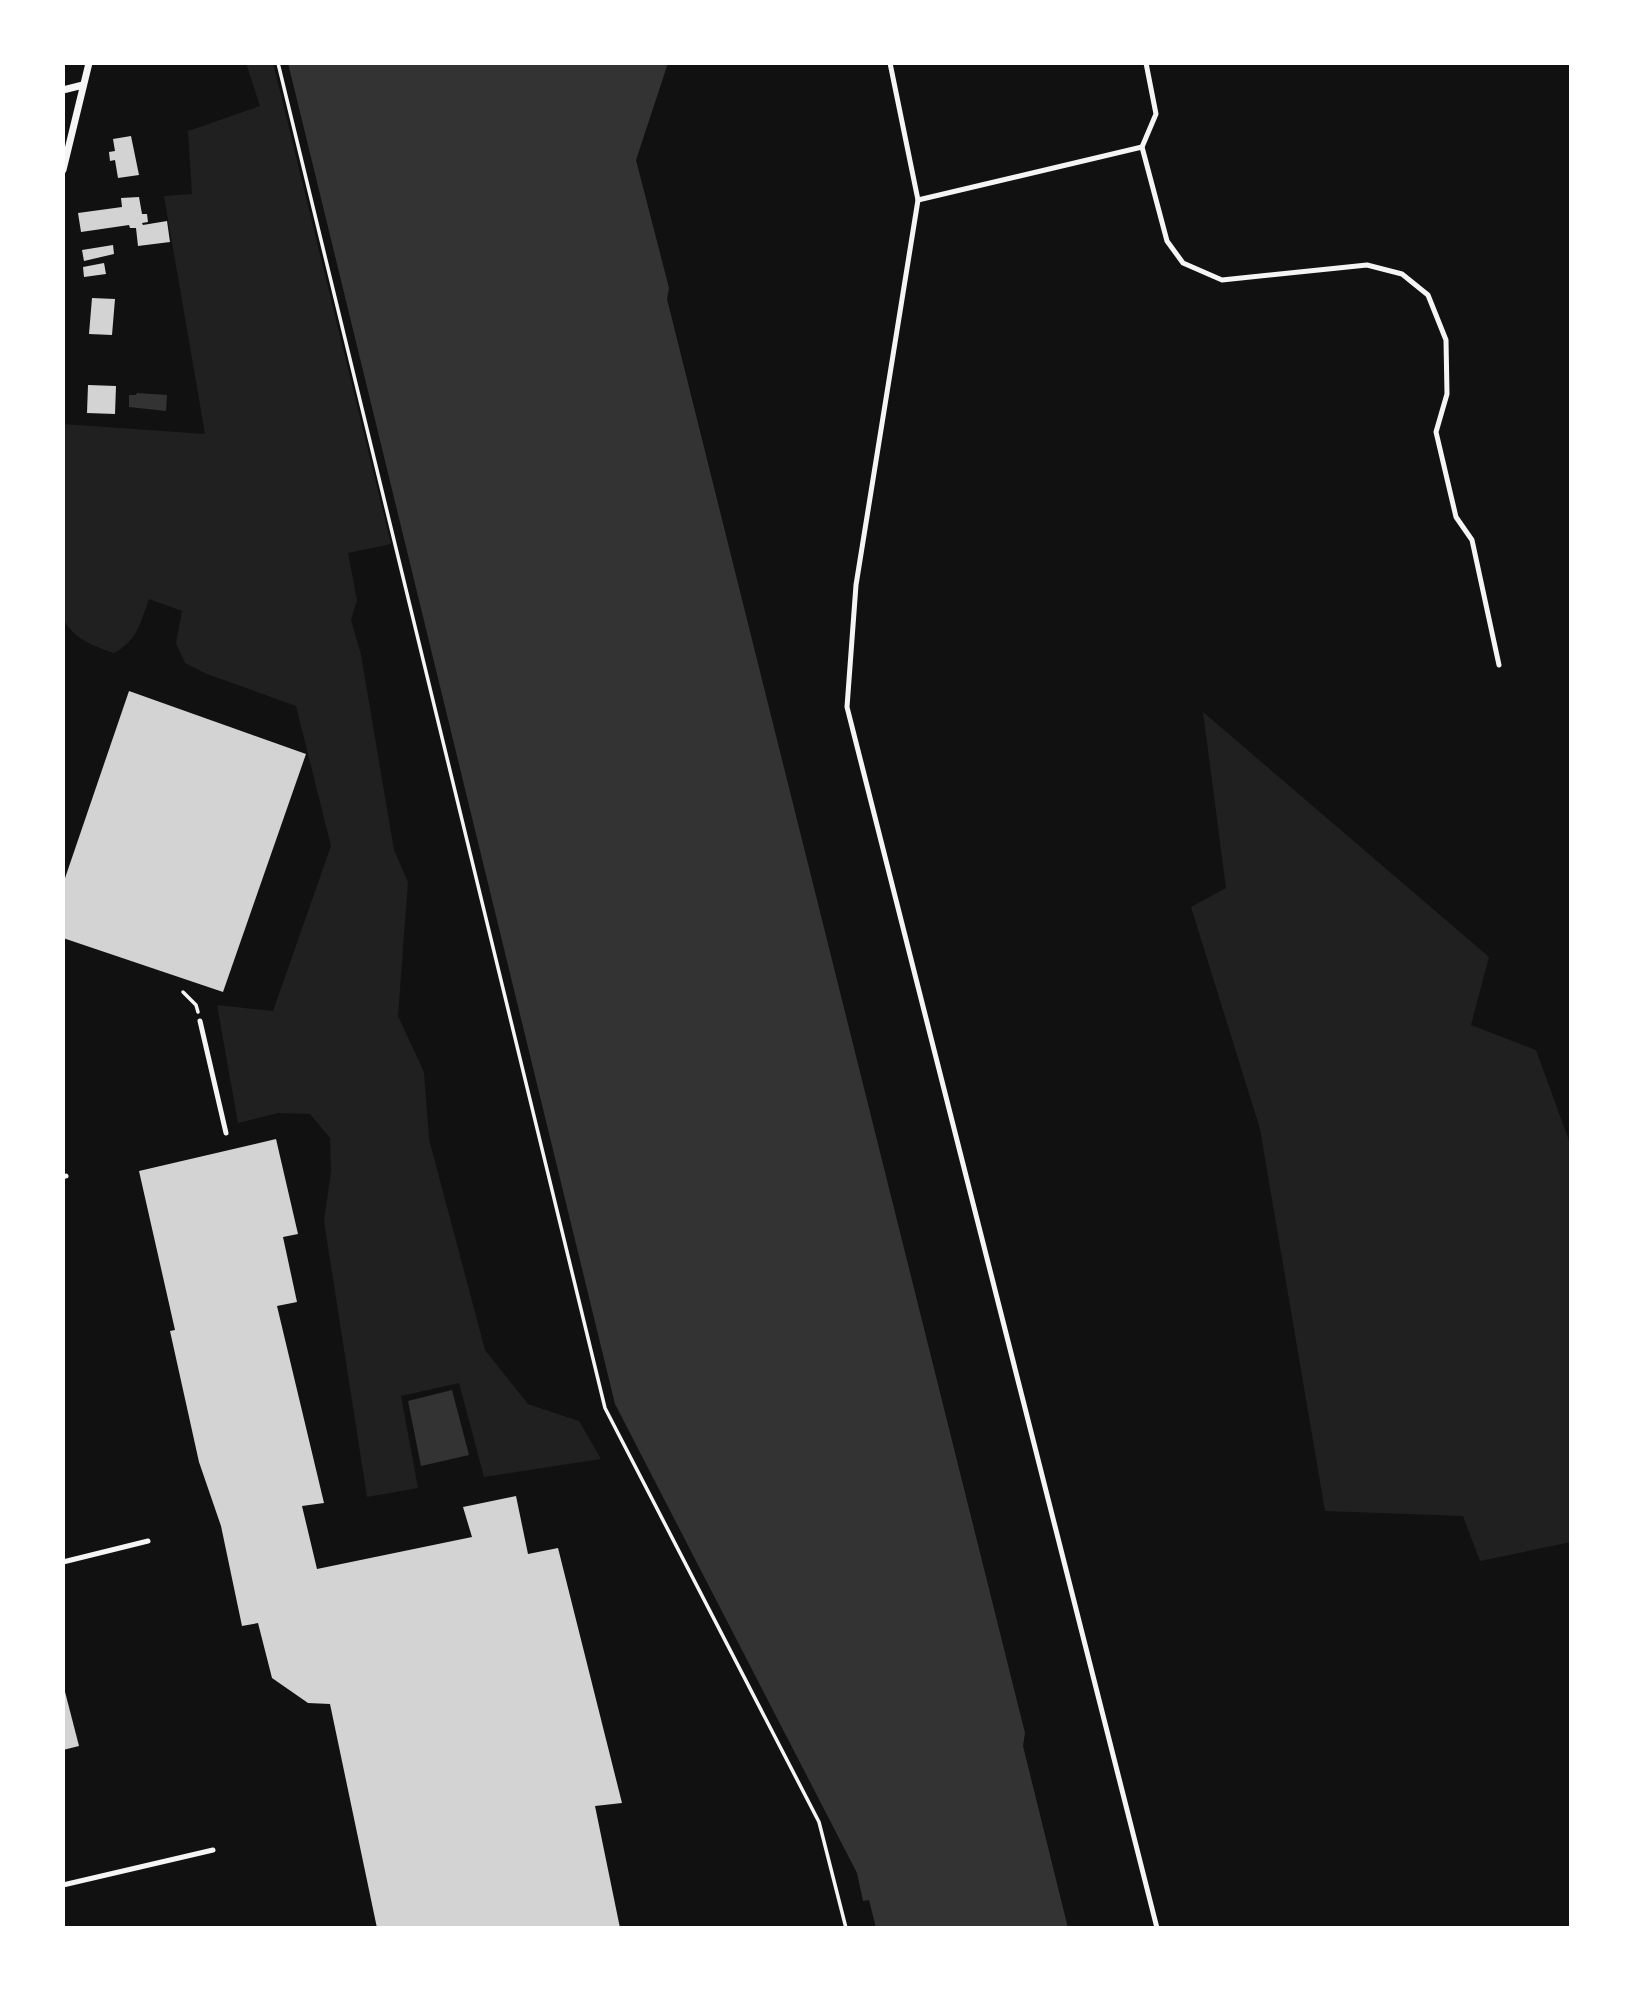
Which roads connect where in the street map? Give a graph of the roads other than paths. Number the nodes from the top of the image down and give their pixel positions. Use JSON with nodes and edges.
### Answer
{"nodes":[{"id":1,"x":89,"y":63,"type":"edge"},
{"id":2,"x":890,"y":63,"type":"edge"},
{"id":3,"x":1146,"y":63,"type":"edge"},
{"id":4,"x":83,"y":85,"type":"junction"},
{"id":5,"x":63,"y":90,"type":"edge"},
{"id":6,"x":1142,"y":147,"type":"junction"},
{"id":7,"x":63,"y":170,"type":"edge"},
{"id":8,"x":918,"y":200,"type":"junction"},
{"id":9,"x":1499,"y":665,"type":"dead end"},
{"id":10,"x":200,"y":1021,"type":"dead end"},
{"id":11,"x":226,"y":1133,"type":"dead end"},
{"id":12,"x":148,"y":1541,"type":"dead end"},
{"id":13,"x":63,"y":1562,"type":"edge"},
{"id":14,"x":213,"y":1850,"type":"dead end"},
{"id":15,"x":63,"y":1885,"type":"edge"},
{"id":16,"x":1157,"y":1928,"type":"edge"}],
"edges":[{"from":1,"to":4,"type":"street"},
{"from":2,"to":8,"type":"lane"},
{"from":3,"to":6,"type":"lane"},
{"from":4,"to":5,"type":"street"},
{"from":4,"to":7,"type":"street"},
{"from":6,"to":8,"type":"lane"},
{"from":6,"to":9,"type":"lane"},
{"from":8,"to":16,"type":"lane"},
{"from":10,"to":11,"type":"lane"},
{"from":12,"to":13,"type":"lane"},
{"from":14,"to":15,"type":"lane"}]}
